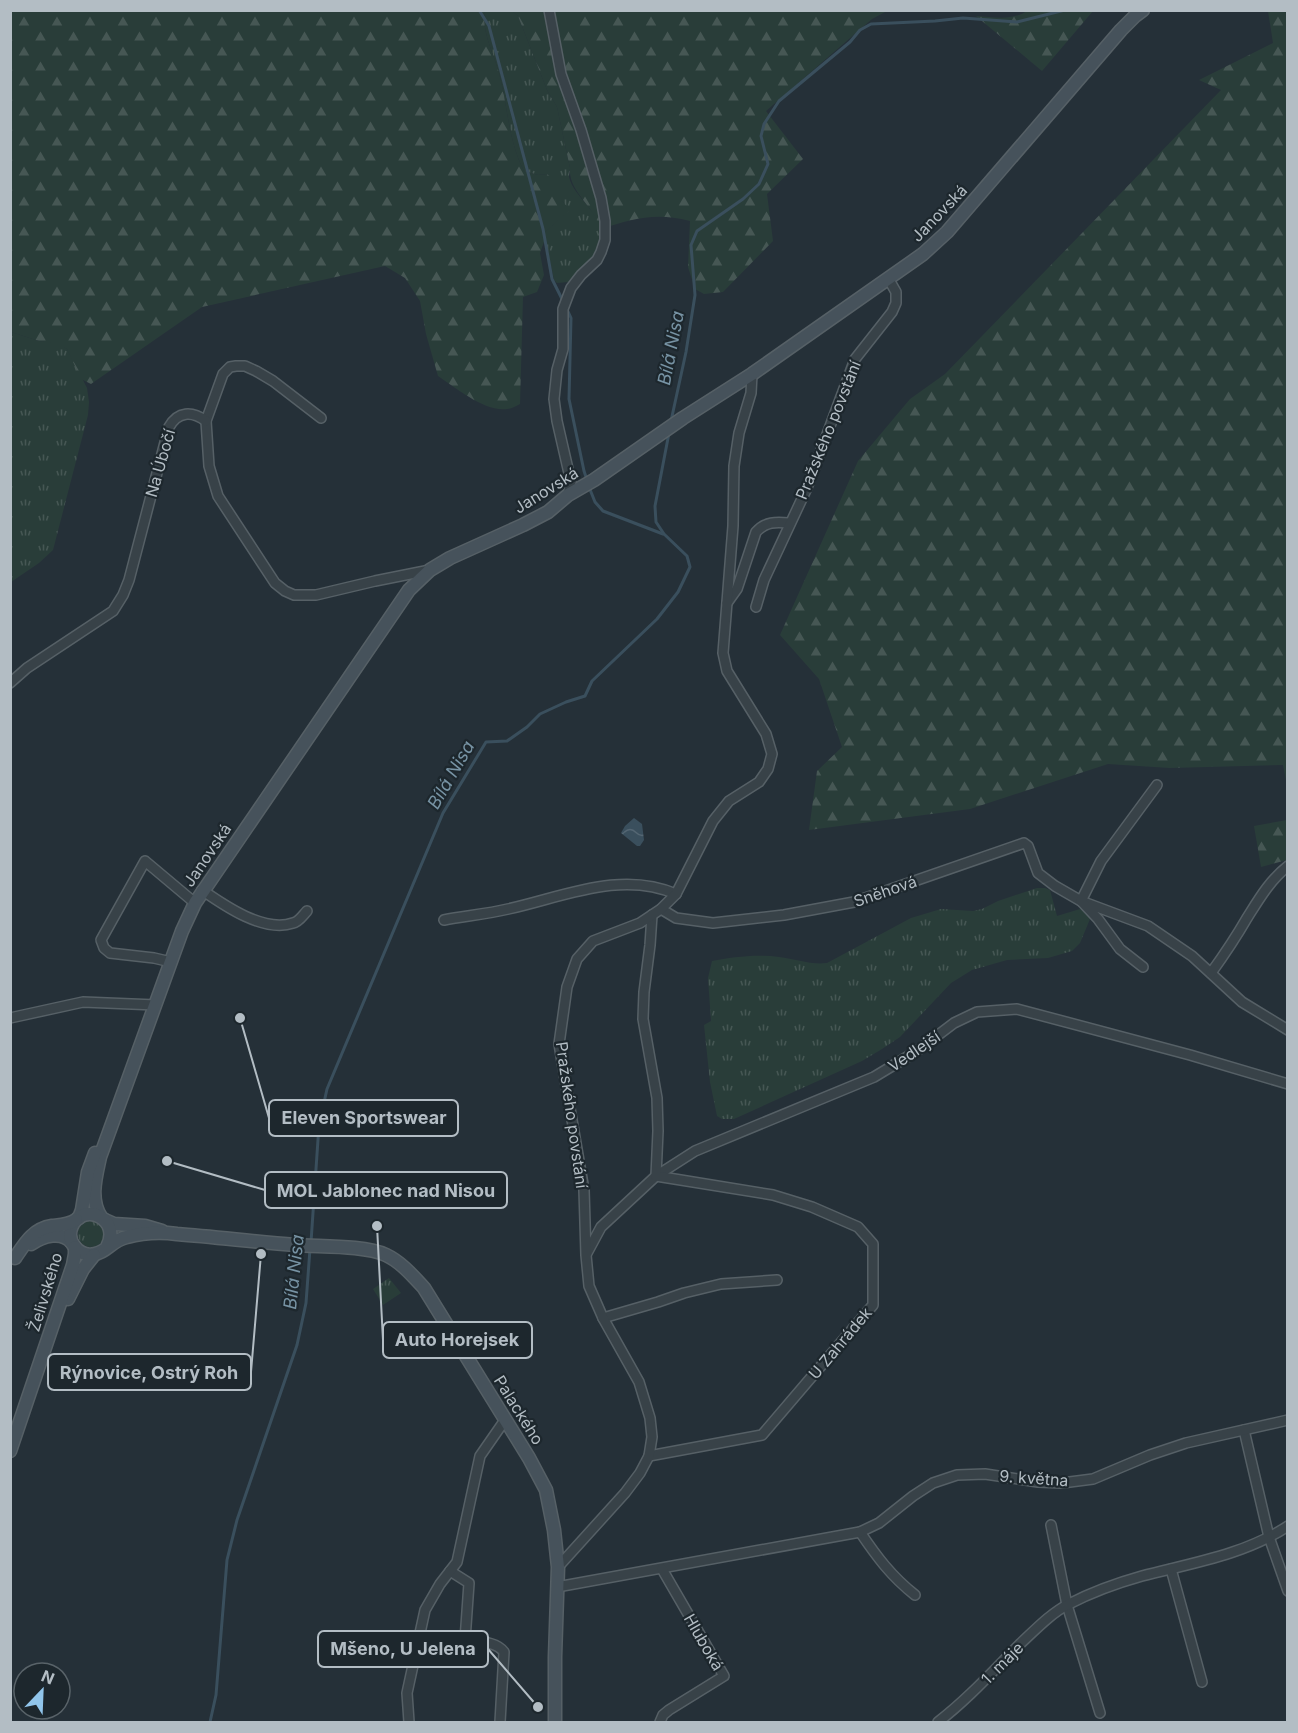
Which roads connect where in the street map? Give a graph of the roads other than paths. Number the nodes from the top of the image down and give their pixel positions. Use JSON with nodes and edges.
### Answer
{"nodes":[{"id":1,"x":549,"y":10,"type":"edge"},
{"id":2,"x":1143,"y":10,"type":"edge"},
{"id":3,"x":888,"y":278,"type":"junction"},
{"id":4,"x":752,"y":374,"type":"junction"},
{"id":5,"x":321,"y":418,"type":"dead end"},
{"id":6,"x":206,"y":421,"type":"junction"},
{"id":7,"x":572,"y":492,"type":"junction"},
{"id":8,"x":790,"y":523,"type":"junction"},
{"id":9,"x":430,"y":570,"type":"junction"},
{"id":10,"x":726,"y":606,"type":"junction"},
{"id":11,"x":756,"y":607,"type":"dead end"},
{"id":12,"x":10,"y":682,"type":"edge"},
{"id":13,"x":1157,"y":785,"type":"dead end"},
{"id":14,"x":1287,"y":866,"type":"edge"},
{"id":15,"x":202,"y":891,"type":"junction"},
{"id":16,"x":676,"y":894,"type":"junction"},
{"id":17,"x":1081,"y":901,"type":"junction"},
{"id":18,"x":195,"y":903,"type":"junction"},
{"id":19,"x":661,"y":909,"type":"junction"},
{"id":20,"x":307,"y":911,"type":"dead end"},
{"id":21,"x":652,"y":915,"type":"junction"},
{"id":22,"x":444,"y":920,"type":"dead end"},
{"id":23,"x":171,"y":962,"type":"junction"},
{"id":24,"x":1143,"y":967,"type":"dead end"},
{"id":25,"x":1211,"y":973,"type":"junction"},
{"id":26,"x":156,"y":1005,"type":"junction"},
{"id":27,"x":10,"y":1018,"type":"edge"},
{"id":28,"x":1287,"y":1030,"type":"edge"},
{"id":29,"x":1287,"y":1084,"type":"edge"},
{"id":30,"x":116,"y":1112,"type":"junction"},
{"id":31,"x":656,"y":1176,"type":"junction"},
{"id":32,"x":103,"y":1218,"type":"junction"},
{"id":33,"x":77,"y":1219,"type":"junction"},
{"id":34,"x":169,"y":1233,"type":"junction"},
{"id":35,"x":73,"y":1245,"type":"junction"},
{"id":36,"x":107,"y":1247,"type":"junction"},
{"id":37,"x":94,"y":1255,"type":"junction"},
{"id":38,"x":586,"y":1255,"type":"junction"},
{"id":39,"x":13,"y":1260,"type":"edge"},
{"id":40,"x":777,"y":1280,"type":"dead end"},
{"id":41,"x":603,"y":1318,"type":"junction"},
{"id":42,"x":45,"y":1346,"type":"junction"},
{"id":43,"x":505,"y":1420,"type":"junction"},
{"id":44,"x":1287,"y":1420,"type":"edge"},
{"id":45,"x":1244,"y":1430,"type":"junction"},
{"id":46,"x":10,"y":1450,"type":"edge"},
{"id":47,"x":648,"y":1456,"type":"junction"},
{"id":48,"x":1050,"y":1525,"type":"dead end"},
{"id":49,"x":1287,"y":1526,"type":"edge"},
{"id":50,"x":860,"y":1532,"type":"junction"},
{"id":51,"x":1269,"y":1537,"type":"junction"},
{"id":52,"x":558,"y":1567,"type":"junction"},
{"id":53,"x":662,"y":1569,"type":"junction"},
{"id":54,"x":1171,"y":1569,"type":"junction"},
{"id":55,"x":450,"y":1571,"type":"junction"},
{"id":56,"x":557,"y":1587,"type":"junction"},
{"id":57,"x":1287,"y":1591,"type":"edge"},
{"id":58,"x":915,"y":1595,"type":"dead end"},
{"id":59,"x":1067,"y":1605,"type":"junction"},
{"id":60,"x":465,"y":1640,"type":"junction"},
{"id":61,"x":418,"y":1641,"type":"junction"},
{"id":62,"x":1202,"y":1682,"type":"dead end"},
{"id":63,"x":1100,"y":1713,"type":"dead end"},
{"id":64,"x":409,"y":1722,"type":"edge"},
{"id":65,"x":500,"y":1722,"type":"edge"},
{"id":66,"x":555,"y":1722,"type":"edge"},
{"id":67,"x":660,"y":1722,"type":"edge"},
{"id":68,"x":938,"y":1722,"type":"edge"}],
"edges":[{"from":1,"to":7,"type":"street"},
{"from":2,"to":3,"type":"street","name":"Janovská"},
{"from":3,"to":4,"type":"street","name":"Janovská"},
{"from":3,"to":8,"type":"street","name":"Pražského povstání"},
{"from":4,"to":7,"type":"street","name":"Janovská"},
{"from":4,"to":10,"type":"street","name":"Pražského povstání"},
{"from":5,"to":6,"type":"street"},
{"from":6,"to":9,"type":"street"},
{"from":6,"to":12,"type":"street","name":"Na Úbočí"},
{"from":7,"to":9,"type":"street","name":"Janovská"},
{"from":8,"to":10,"type":"street","name":"Pražského povstání"},
{"from":8,"to":11,"type":"street","name":"Pražského povstání"},
{"from":9,"to":15,"type":"street","name":"Janovská"},
{"from":10,"to":16,"type":"street","name":"Pražského povstání"},
{"from":13,"to":17,"type":"street"},
{"from":14,"to":25,"type":"street"},
{"from":15,"to":18,"type":"street","name":"Janovská"},
{"from":15,"to":20,"type":"street"},
{"from":16,"to":19,"type":"street","name":"Pražského povstání"},
{"from":16,"to":22,"type":"street"},
{"from":17,"to":19,"type":"street","name":"Sněhová"},
{"from":17,"to":24,"type":"street","name":"Sněhová"},
{"from":17,"to":25,"type":"street","name":"Sněhová"},
{"from":18,"to":23,"type":"street","name":"Janovská"},
{"from":18,"to":23,"type":"street"},
{"from":19,"to":21,"type":"street","name":"Pražského povstání"},
{"from":21,"to":31,"type":"street"},
{"from":21,"to":38,"type":"street","name":"Pražského povstání"},
{"from":23,"to":26,"type":"street","name":"Janovská"},
{"from":25,"to":28,"type":"street","name":"Sněhová"},
{"from":26,"to":27,"type":"street"},
{"from":26,"to":30,"type":"street","name":"Janovská"},
{"from":29,"to":31,"type":"street","name":"Vedlejší"},
{"from":30,"to":32,"type":"street","name":"Janovská"},
{"from":30,"to":33,"type":"street","name":"Janovská"},
{"from":31,"to":38,"type":"street","name":"Vedlejší"},
{"from":31,"to":47,"type":"street","name":"U Zahrádek"},
{"from":32,"to":33,"type":"street"},
{"from":32,"to":34,"type":"street","name":"Palackého"},
{"from":32,"to":36,"type":"street"},
{"from":33,"to":35,"type":"street"},
{"from":33,"to":39,"type":"street"},
{"from":34,"to":36,"type":"street","name":"Palackého"},
{"from":34,"to":43,"type":"street","name":"Palackého"},
{"from":35,"to":37,"type":"street"},
{"from":35,"to":39,"type":"street"},
{"from":35,"to":42,"type":"street","name":"Želivského"},
{"from":36,"to":37,"type":"street"},
{"from":37,"to":42,"type":"street","name":"Želivského"},
{"from":38,"to":41,"type":"street","name":"Pražského povstání"},
{"from":40,"to":41,"type":"street"},
{"from":41,"to":47,"type":"street","name":"Pražského povstání"},
{"from":42,"to":46,"type":"street","name":"Želivského"},
{"from":43,"to":52,"type":"street","name":"Palackého"},
{"from":43,"to":55,"type":"street"},
{"from":44,"to":45,"type":"street","name":"9. května"},
{"from":45,"to":50,"type":"street","name":"9. května"},
{"from":45,"to":51,"type":"street"},
{"from":47,"to":52,"type":"street","name":"Pražského povstání"},
{"from":48,"to":59,"type":"street"},
{"from":49,"to":51,"type":"street","name":"1. máje"},
{"from":50,"to":53,"type":"street","name":"9. května"},
{"from":50,"to":58,"type":"street"},
{"from":51,"to":54,"type":"street","name":"1. máje"},
{"from":51,"to":57,"type":"street"},
{"from":52,"to":56,"type":"street","name":"Palackého"},
{"from":53,"to":56,"type":"street","name":"9. května"},
{"from":53,"to":67,"type":"street","name":"Hluboká"},
{"from":54,"to":59,"type":"street","name":"1. máje"},
{"from":54,"to":62,"type":"street"},
{"from":55,"to":60,"type":"street"},
{"from":55,"to":61,"type":"street"},
{"from":56,"to":66,"type":"street","name":"Palackého"},
{"from":59,"to":63,"type":"street"},
{"from":59,"to":68,"type":"street","name":"1. máje"},
{"from":60,"to":61,"type":"street"},
{"from":60,"to":65,"type":"street"},
{"from":61,"to":64,"type":"street"}]}
